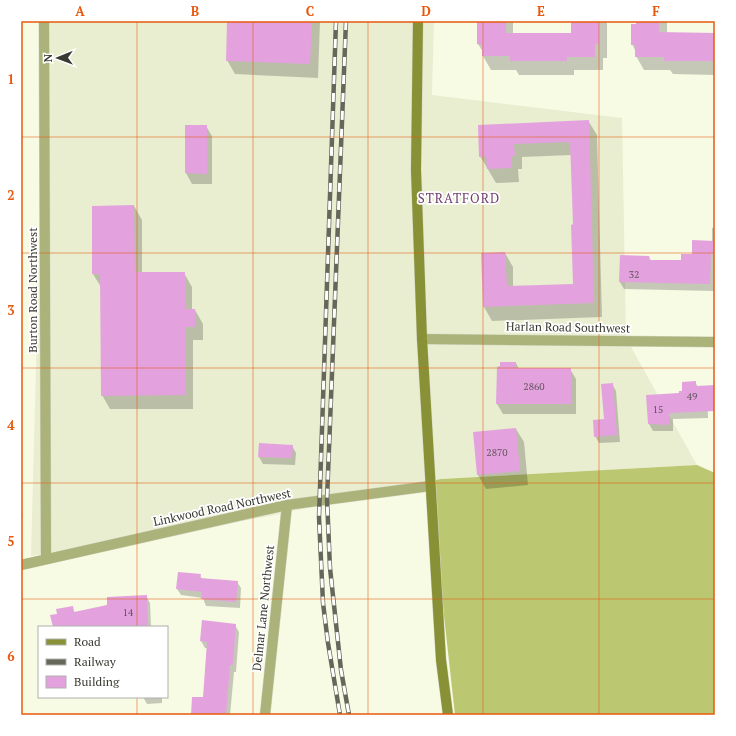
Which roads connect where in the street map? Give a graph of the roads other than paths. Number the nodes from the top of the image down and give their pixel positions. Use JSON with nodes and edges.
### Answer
{"nodes":[{"id":1,"x":44,"y":21,"type":"edge"},
{"id":2,"x":418,"y":21,"type":"edge"},
{"id":3,"x":422,"y":339,"type":"junction"},
{"id":4,"x":715,"y":342,"type":"edge"},
{"id":5,"x":430,"y":486,"type":"junction"},
{"id":6,"x":287,"y":505,"type":"junction"},
{"id":7,"x":46,"y":559,"type":"junction"},
{"id":8,"x":21,"y":565,"type":"edge"},
{"id":9,"x":265,"y":715,"type":"edge"},
{"id":10,"x":448,"y":715,"type":"edge"}],
"edges":[{"from":1,"to":7,"type":"street","name":"Burton Road Northwest"},
{"from":2,"to":3,"type":"main road"},
{"from":3,"to":4,"type":"street","name":"Harlan Road Southwest"},
{"from":3,"to":5,"type":"main road"},
{"from":5,"to":6,"type":"street","name":"Linkwood Road Northwest"},
{"from":5,"to":10,"type":"main road"},
{"from":6,"to":7,"type":"street","name":"Linkwood Road Northwest"},
{"from":6,"to":9,"type":"street","name":"Delmar Lane Northwest"},
{"from":7,"to":8,"type":"street","name":"Linkwood Road Northwest"}]}
